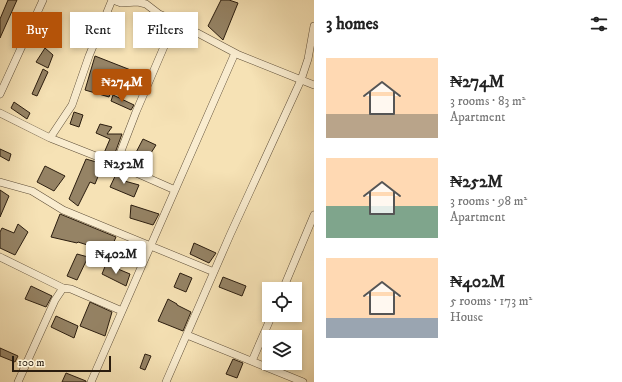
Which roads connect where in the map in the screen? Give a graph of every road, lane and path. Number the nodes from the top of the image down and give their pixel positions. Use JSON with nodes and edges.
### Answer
{"nodes":[{"id":1,"x":43,"y":0,"type":"edge"},
{"id":2,"x":112,"y":0,"type":"edge"},
{"id":3,"x":156,"y":12,"type":"edge"},
{"id":4,"x":314,"y":26,"type":"edge"},
{"id":5,"x":198,"y":33,"type":"edge"},
{"id":6,"x":163,"y":48,"type":"edge"},
{"id":7,"x":235,"y":53,"type":"junction"},
{"id":8,"x":302,"y":80,"type":"junction"},
{"id":9,"x":314,"y":85,"type":"edge"},
{"id":10,"x":0,"y":94,"type":"edge"},
{"id":11,"x":0,"y":112,"type":"edge"},
{"id":12,"x":50,"y":138,"type":"junction"},
{"id":13,"x":116,"y":164,"type":"junction"},
{"id":14,"x":0,"y":182,"type":"edge"},
{"id":15,"x":175,"y":190,"type":"junction"},
{"id":16,"x":314,"y":215,"type":"edge"},
{"id":17,"x":312,"y":224,"type":"edge"},
{"id":18,"x":151,"y":246,"type":"junction"},
{"id":19,"x":1,"y":260,"type":"edge"},
{"id":20,"x":214,"y":272,"type":"junction"},
{"id":21,"x":286,"y":282,"type":"edge"},
{"id":22,"x":63,"y":288,"type":"junction"},
{"id":23,"x":122,"y":311,"type":"junction"},
{"id":24,"x":269,"y":322,"type":"edge"},
{"id":25,"x":187,"y":335,"type":"junction"},
{"id":26,"x":252,"y":361,"type":"junction"},
{"id":27,"x":18,"y":382,"type":"edge"},
{"id":28,"x":91,"y":382,"type":"edge"},
{"id":29,"x":166,"y":382,"type":"edge"},
{"id":30,"x":304,"y":382,"type":"edge"}],
"edges":[{"from":1,"to":10,"type":"street"},
{"from":2,"to":3,"type":"street"},
{"from":2,"to":12,"type":"street"},
{"from":4,"to":8,"type":"street"},
{"from":5,"to":7,"type":"street"},
{"from":6,"to":13,"type":"street"},
{"from":7,"to":8,"type":"street"},
{"from":7,"to":15,"type":"street"},
{"from":8,"to":9,"type":"street"},
{"from":8,"to":20,"type":"street"},
{"from":11,"to":12,"type":"street"},
{"from":12,"to":13,"type":"street"},
{"from":13,"to":15,"type":"street"},
{"from":14,"to":18,"type":"street"},
{"from":15,"to":18,"type":"street"},
{"from":16,"to":17,"type":"street"},
{"from":17,"to":21,"type":"street"},
{"from":18,"to":20,"type":"street"},
{"from":18,"to":23,"type":"street"},
{"from":19,"to":22,"type":"street"},
{"from":20,"to":25,"type":"street"},
{"from":22,"to":23,"type":"street"},
{"from":22,"to":27,"type":"street"},
{"from":23,"to":28,"type":"street"},
{"from":24,"to":26,"type":"street"},
{"from":25,"to":26,"type":"street"},
{"from":25,"to":29,"type":"street"},
{"from":26,"to":30,"type":"street"}]}
